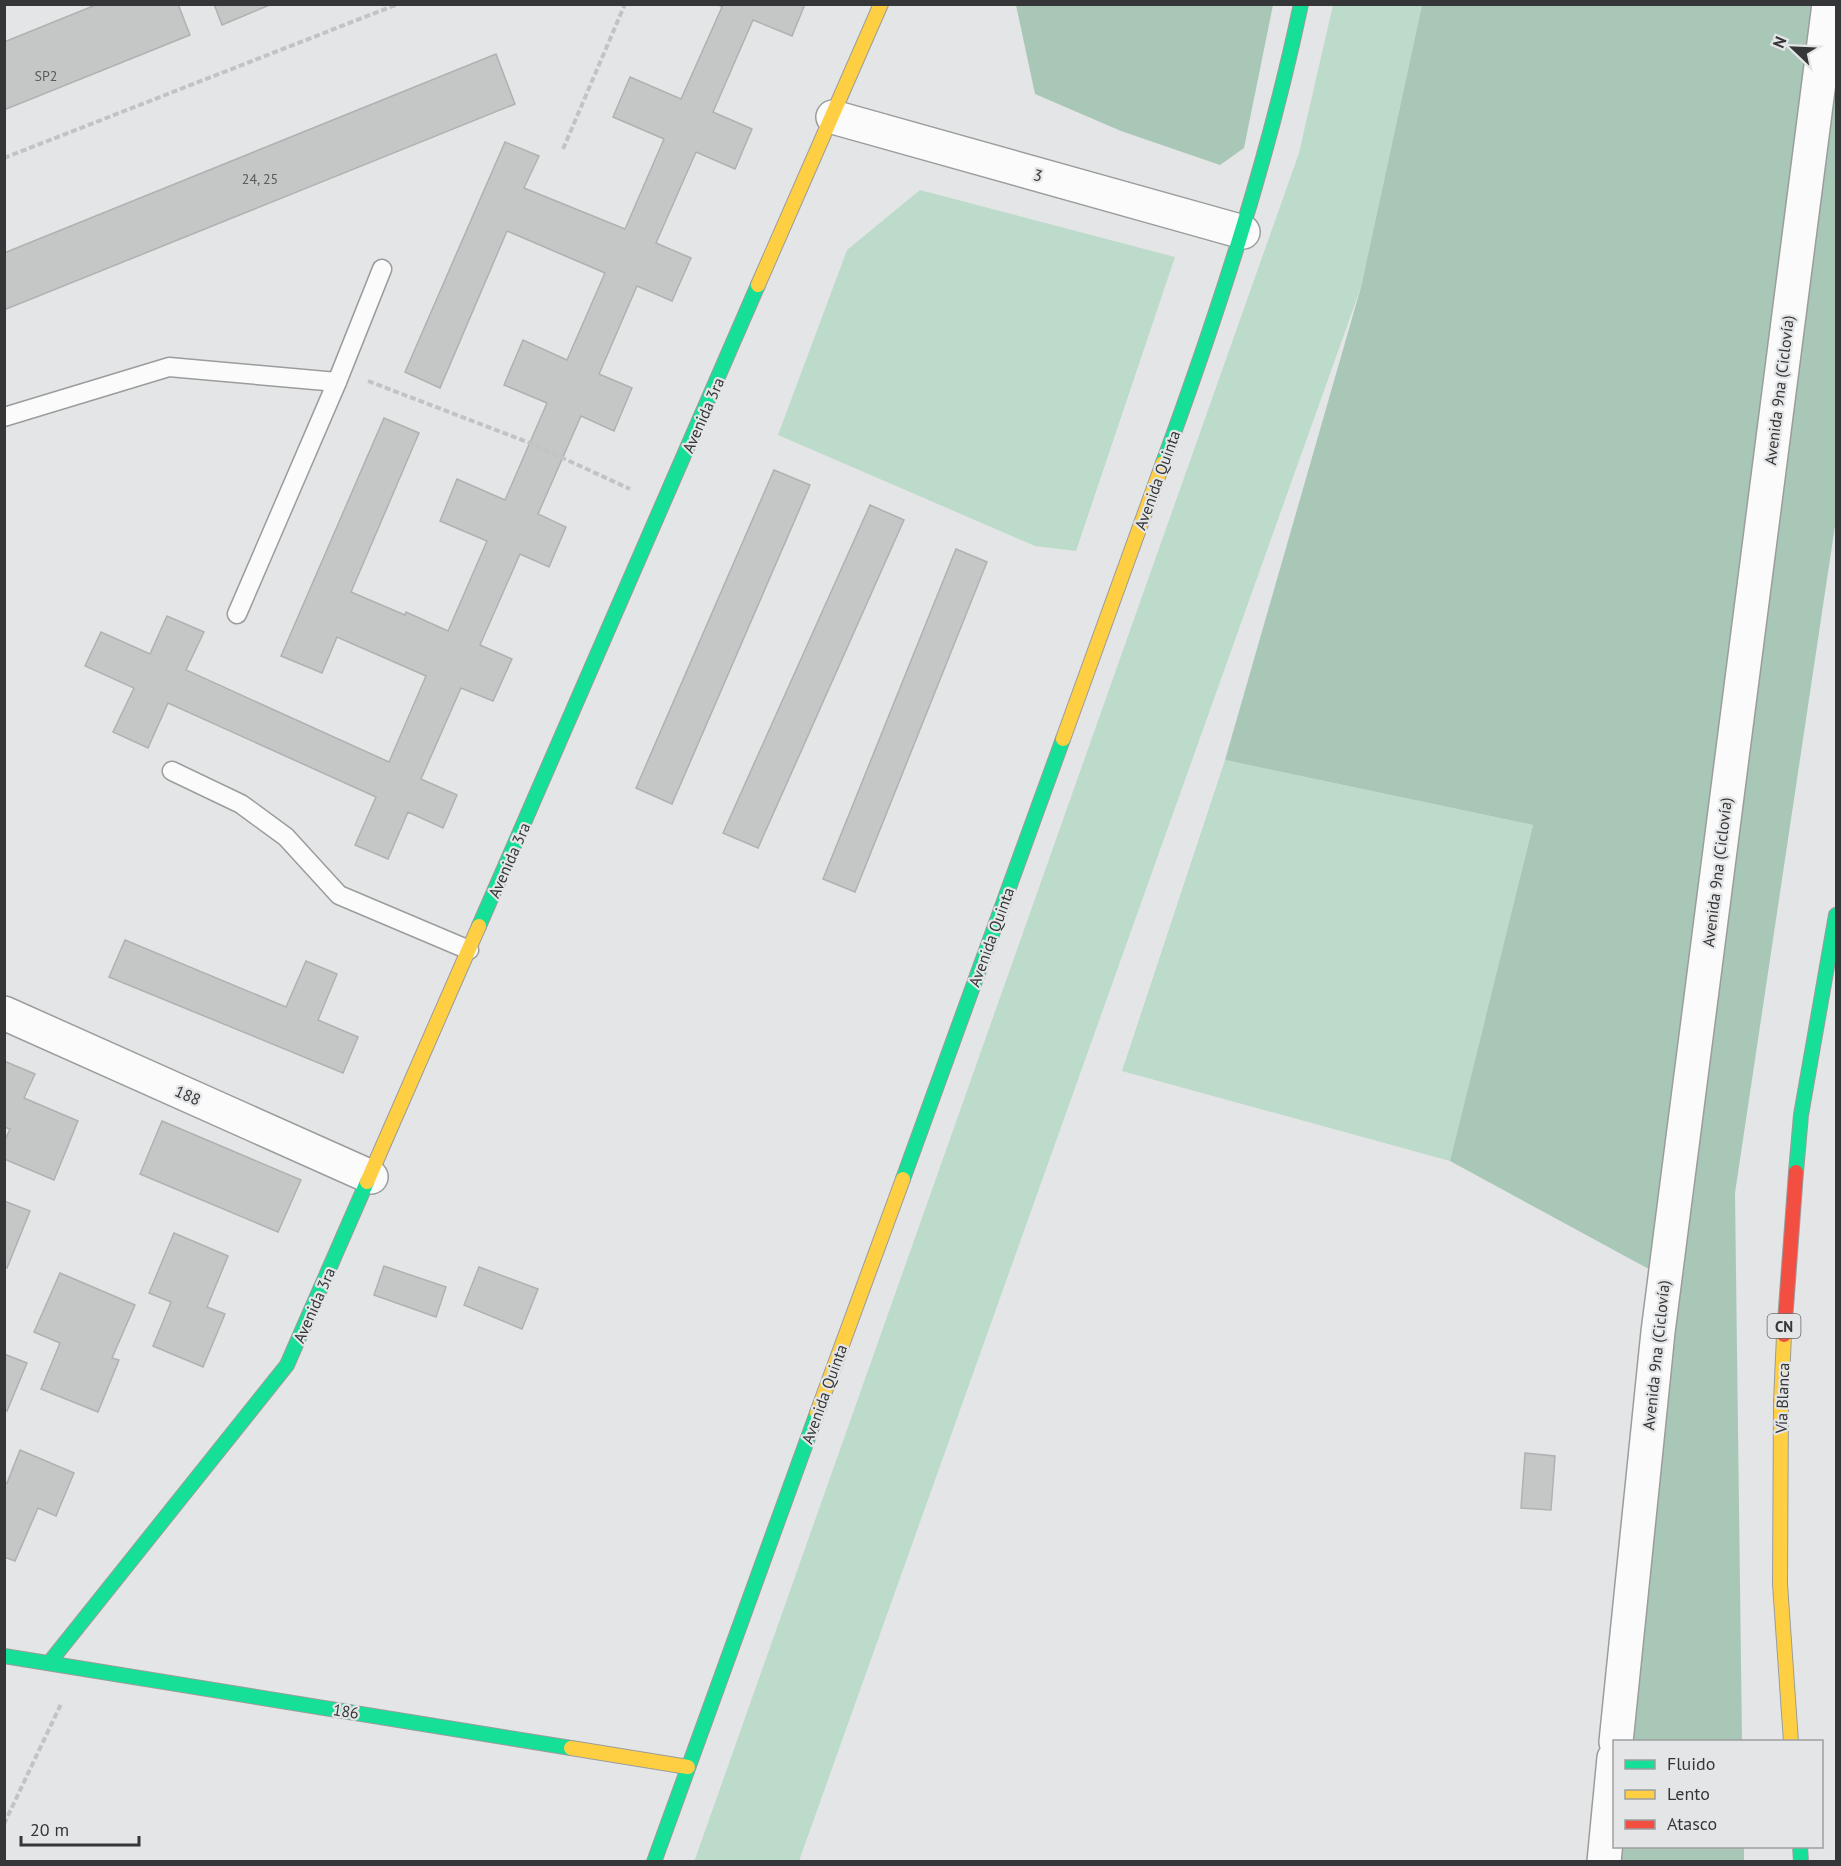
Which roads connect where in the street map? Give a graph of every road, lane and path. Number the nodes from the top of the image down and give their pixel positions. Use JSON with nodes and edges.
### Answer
{"nodes":[{"id":1,"x":398,"y":4,"type":"edge"},
{"id":2,"x":625,"y":4,"type":"edge"},
{"id":3,"x":881,"y":4,"type":"edge"},
{"id":4,"x":1302,"y":4,"type":"edge"},
{"id":5,"x":1829,"y":4,"type":"edge"},
{"id":6,"x":833,"y":117,"type":"junction"},
{"id":7,"x":563,"y":149,"type":"dead end"},
{"id":8,"x":4,"y":158,"type":"edge"},
{"id":9,"x":1243,"y":232,"type":"junction"},
{"id":10,"x":382,"y":269,"type":"dead end"},
{"id":11,"x":338,"y":382,"type":"junction"},
{"id":12,"x":4,"y":417,"type":"edge"},
{"id":13,"x":664,"y":504,"type":"junction"},
{"id":14,"x":237,"y":614,"type":"dead end"},
{"id":15,"x":172,"y":771,"type":"dead end"},
{"id":16,"x":1836,"y":915,"type":"edge"},
{"id":17,"x":469,"y":950,"type":"junction"},
{"id":18,"x":4,"y":1013,"type":"edge"},
{"id":19,"x":370,"y":1177,"type":"junction"},
{"id":20,"x":4,"y":1656,"type":"edge"},
{"id":21,"x":49,"y":1663,"type":"junction"},
{"id":22,"x":77,"y":1667,"type":"junction"},
{"id":23,"x":1616,"y":1740,"type":"edge"},
{"id":24,"x":1791,"y":1740,"type":"edge"},
{"id":25,"x":688,"y":1767,"type":"junction"},
{"id":26,"x":1613,"y":1768,"type":"edge"},
{"id":27,"x":4,"y":1824,"type":"edge"},
{"id":28,"x":654,"y":1862,"type":"edge"},
{"id":29,"x":1604,"y":1862,"type":"edge"}],
"edges":[{"from":1,"to":8,"type":"path"},
{"from":2,"to":7,"type":"path"},
{"from":3,"to":6,"type":"main road","name":"Avenida 3ra"},
{"from":4,"to":9,"type":"main road","name":"Avenida Quinta"},
{"from":5,"to":23,"type":"street","name":"Avenida 9na (Ciclovía)"},
{"from":6,"to":9,"type":"street","name":"3"},
{"from":6,"to":13,"type":"main road","name":"Avenida 3ra"},
{"from":9,"to":25,"type":"main road","name":"Avenida Quinta"},
{"from":10,"to":11,"type":"lane"},
{"from":11,"to":12,"type":"lane"},
{"from":11,"to":13,"type":"path"},
{"from":11,"to":14,"type":"lane"},
{"from":13,"to":17,"type":"main road","name":"Avenida 3ra"},
{"from":15,"to":17,"type":"lane"},
{"from":16,"to":24,"type":"main road","name":"Vía Blanca","number":"CN"},
{"from":17,"to":19,"type":"main road","name":"Avenida 3ra"},
{"from":18,"to":19,"type":"street","name":"188"},
{"from":19,"to":21,"type":"main road","name":"Avenida 3ra"},
{"from":20,"to":21,"type":"main road","name":"186"},
{"from":21,"to":22,"type":"main road","name":"186"},
{"from":22,"to":25,"type":"main road","name":"186"},
{"from":22,"to":27,"type":"path"},
{"from":25,"to":28,"type":"main road","name":"Avenida Quinta"},
{"from":26,"to":29,"type":"street"}]}
